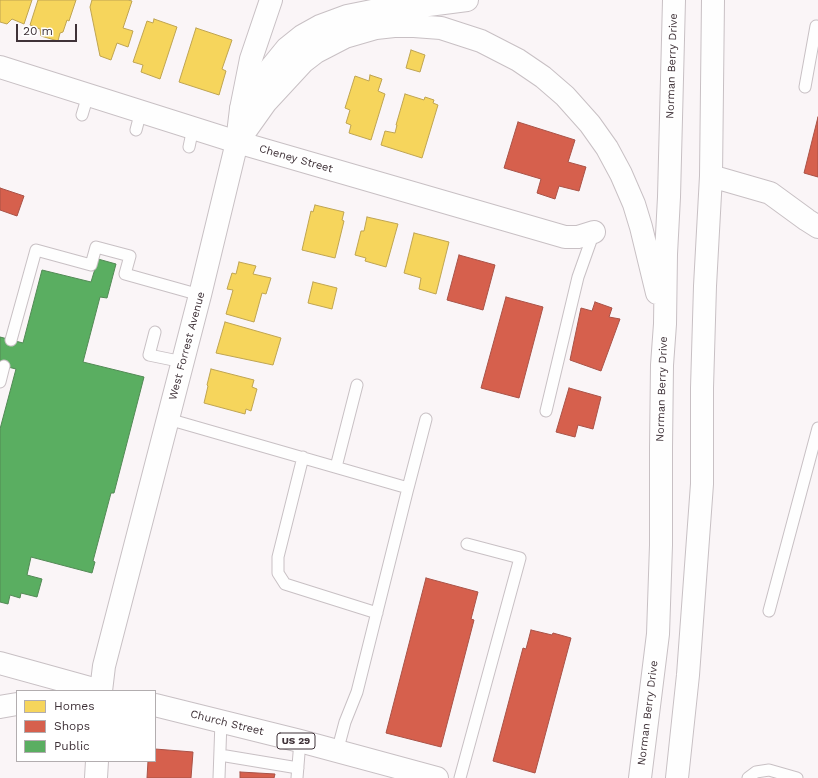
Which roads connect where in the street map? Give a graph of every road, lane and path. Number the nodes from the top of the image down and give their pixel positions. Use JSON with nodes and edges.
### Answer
{"nodes":[{"id":1,"x":271,"y":0,"type":"edge"},
{"id":2,"x":467,"y":0,"type":"edge"},
{"id":3,"x":674,"y":0,"type":"edge"},
{"id":4,"x":713,"y":0,"type":"edge"},
{"id":5,"x":816,"y":26,"type":"dead end"},
{"id":6,"x":0,"y":67,"type":"edge"},
{"id":7,"x":805,"y":87,"type":"dead end"},
{"id":8,"x":241,"y":109,"type":"junction"},
{"id":9,"x":237,"y":142,"type":"junction"},
{"id":10,"x":711,"y":176,"type":"junction"},
{"id":11,"x":818,"y":227,"type":"edge"},
{"id":12,"x":594,"y":232,"type":"joint"},
{"id":13,"x":200,"y":295,"type":"junction"},
{"id":14,"x":665,"y":324,"type":"junction"},
{"id":15,"x":155,"y":332,"type":"dead end"},
{"id":16,"x":11,"y":340,"type":"dead end"},
{"id":17,"x":183,"y":362,"type":"junction"},
{"id":18,"x":4,"y":366,"type":"dead end"},
{"id":19,"x":0,"y":382,"type":"edge"},
{"id":20,"x":356,"y":384,"type":"dead end"},
{"id":21,"x":546,"y":411,"type":"dead end"},
{"id":22,"x":168,"y":419,"type":"junction"},
{"id":23,"x":426,"y":419,"type":"dead end"},
{"id":24,"x":818,"y":428,"type":"edge"},
{"id":25,"x":303,"y":457,"type":"junction"},
{"id":26,"x":813,"y":464,"type":"edge"},
{"id":27,"x":336,"y":467,"type":"junction"},
{"id":28,"x":408,"y":488,"type":"junction"},
{"id":29,"x":467,"y":544,"type":"dead end"},
{"id":30,"x":769,"y":611,"type":"dead end"},
{"id":31,"x":377,"y":613,"type":"junction"},
{"id":32,"x":0,"y":663,"type":"edge"},
{"id":33,"x":97,"y":690,"type":"edge"},
{"id":34,"x":101,"y":690,"type":"edge"},
{"id":35,"x":16,"y":704,"type":"edge"},
{"id":36,"x":156,"y":705,"type":"edge"},
{"id":37,"x":0,"y":707,"type":"edge"},
{"id":38,"x":221,"y":721,"type":"junction"},
{"id":39,"x":300,"y":741,"type":"junction"},
{"id":40,"x":337,"y":752,"type":"junction"},
{"id":41,"x":220,"y":755,"type":"junction"},
{"id":42,"x":97,"y":762,"type":"edge"},
{"id":43,"x":387,"y":770,"type":"edge"},
{"id":44,"x":297,"y":773,"type":"edge"},
{"id":45,"x":96,"y":778,"type":"edge"},
{"id":46,"x":219,"y":778,"type":"edge"},
{"id":47,"x":437,"y":778,"type":"edge"},
{"id":48,"x":460,"y":778,"type":"edge"},
{"id":49,"x":640,"y":778,"type":"edge"},
{"id":50,"x":677,"y":778,"type":"edge"},
{"id":51,"x":748,"y":778,"type":"edge"},
{"id":52,"x":797,"y":778,"type":"edge"}],
"edges":[{"from":1,"to":8,"type":"main road","name":"West Forrest Avenue"},
{"from":2,"to":8,"type":"main road"},
{"from":3,"to":14,"type":"main road","name":"Norman Berry Drive"},
{"from":4,"to":10,"type":"main road"},
{"from":5,"to":7,"type":"lane"},
{"from":6,"to":9,"type":"main road","name":"Cheney Street"},
{"from":8,"to":9,"type":"main road","name":"West Forrest Avenue"},
{"from":9,"to":12,"type":"main road","name":"Cheney Street"},
{"from":9,"to":13,"type":"main road","name":"West Forrest Avenue"},
{"from":9,"to":14,"type":"main road"},
{"from":10,"to":11,"type":"main road"},
{"from":10,"to":50,"type":"main road"},
{"from":12,"to":21,"type":"lane"},
{"from":13,"to":16,"type":"lane"},
{"from":13,"to":17,"type":"main road","name":"West Forrest Avenue"},
{"from":14,"to":49,"type":"main road","name":"Norman Berry Drive"},
{"from":15,"to":17,"type":"lane"},
{"from":17,"to":22,"type":"main road","name":"West Forrest Avenue"},
{"from":18,"to":19,"type":"lane"},
{"from":20,"to":27,"type":"lane"},
{"from":22,"to":25,"type":"lane"},
{"from":22,"to":34,"type":"main road","name":"West Forrest Avenue"},
{"from":23,"to":28,"type":"lane"},
{"from":24,"to":26,"type":"lane"},
{"from":25,"to":27,"type":"lane"},
{"from":25,"to":31,"type":"lane"},
{"from":26,"to":30,"type":"lane"},
{"from":27,"to":28,"type":"lane"},
{"from":28,"to":31,"type":"lane"},
{"from":29,"to":48,"type":"lane"},
{"from":31,"to":40,"type":"lane"},
{"from":32,"to":33,"type":"main road"},
{"from":35,"to":37,"type":"main road"},
{"from":36,"to":38,"type":"main road","name":"Church Street","number":"US 29"},
{"from":38,"to":39,"type":"main road","name":"Church Street","number":"US 29"},
{"from":38,"to":41,"type":"lane"},
{"from":39,"to":40,"type":"main road","name":"Church Street","number":"US 29"},
{"from":39,"to":44,"type":"lane"},
{"from":40,"to":43,"type":"main road","name":"Church Street","number":"US 29"},
{"from":41,"to":44,"type":"lane"},
{"from":41,"to":46,"type":"lane"},
{"from":42,"to":45,"type":"main road"},
{"from":43,"to":47,"type":"main road","name":"Church Street","number":"US 29"},
{"from":51,"to":52,"type":"lane"}]}
